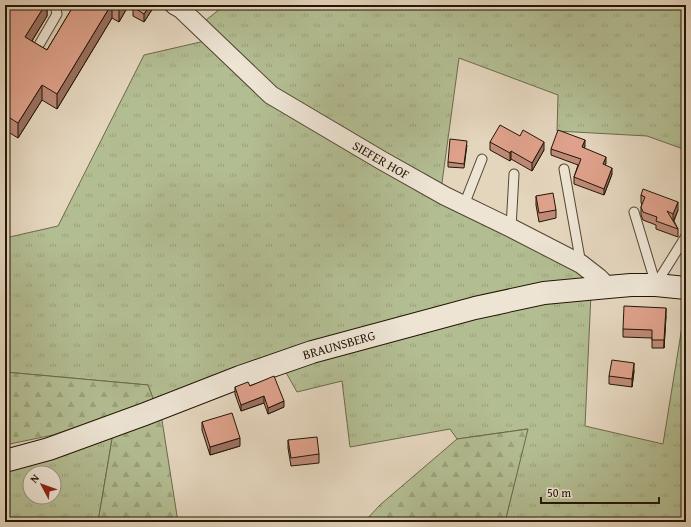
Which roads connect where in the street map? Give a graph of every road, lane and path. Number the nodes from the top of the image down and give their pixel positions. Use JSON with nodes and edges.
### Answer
{"nodes":[{"id":1,"x":55,"y":5,"type":"edge"},
{"id":2,"x":178,"y":6,"type":"edge"},
{"id":3,"x":36,"y":50,"type":"edge"},
{"id":4,"x":482,"y":159,"type":"dead end"},
{"id":5,"x":564,"y":169,"type":"dead end"},
{"id":6,"x":514,"y":174,"type":"dead end"},
{"id":7,"x":464,"y":205,"type":"junction"},
{"id":8,"x":634,"y":212,"type":"dead end"},
{"id":9,"x":511,"y":228,"type":"junction"},
{"id":10,"x":686,"y":236,"type":"edge"},
{"id":11,"x":580,"y":264,"type":"junction"},
{"id":12,"x":656,"y":285,"type":"junction"},
{"id":13,"x":608,"y":287,"type":"junction"},
{"id":14,"x":686,"y":288,"type":"edge"},
{"id":15,"x":5,"y":461,"type":"edge"}],
"edges":[{"from":1,"to":3,"type":"lane"},
{"from":2,"to":7,"type":"street","name":"SIEFER HOF"},
{"from":4,"to":7,"type":"lane"},
{"from":5,"to":11,"type":"lane"},
{"from":6,"to":9,"type":"lane"},
{"from":7,"to":9,"type":"street","name":"SIEFER HOF"},
{"from":8,"to":12,"type":"lane"},
{"from":9,"to":11,"type":"street","name":"SIEFER HOF"},
{"from":10,"to":12,"type":"lane"},
{"from":11,"to":13,"type":"street","name":"SIEFER HOF"},
{"from":12,"to":13,"type":"main road","name":"BRAUNSBERG"},
{"from":12,"to":14,"type":"main road","name":"BRAUNSBERG"},
{"from":13,"to":15,"type":"main road","name":"BRAUNSBERG"}]}
